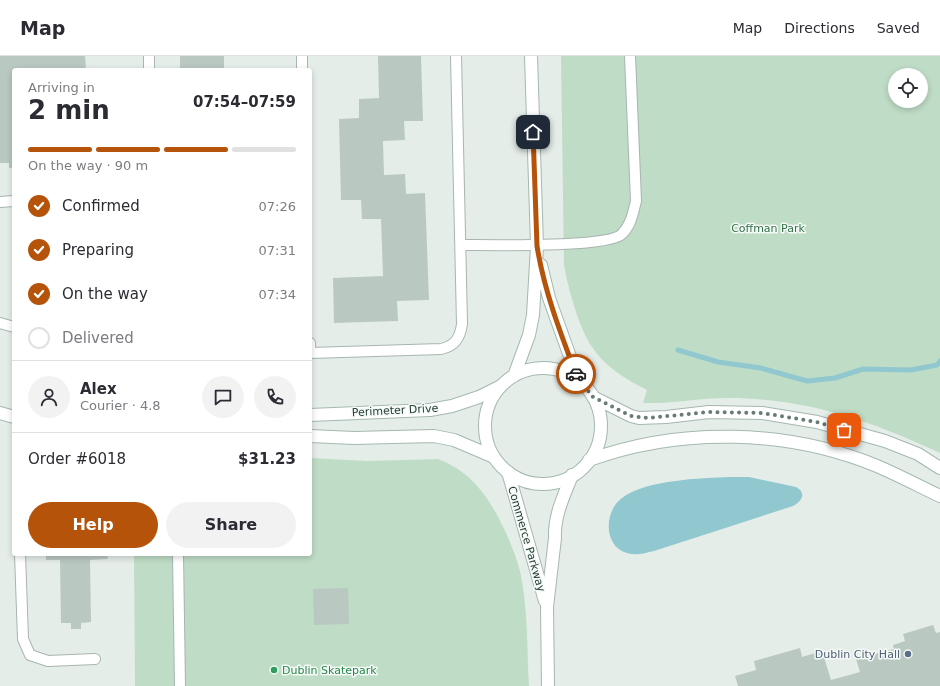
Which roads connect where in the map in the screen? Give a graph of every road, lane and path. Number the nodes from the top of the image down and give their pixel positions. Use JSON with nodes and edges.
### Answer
{"nodes":[{"id":1,"x":149,"y":56,"type":"edge"},
{"id":2,"x":302,"y":56,"type":"edge"},
{"id":3,"x":456,"y":56,"type":"edge"},
{"id":4,"x":531,"y":56,"type":"edge"},
{"id":5,"x":630,"y":56,"type":"edge"},
{"id":6,"x":149,"y":68,"type":"edge"},
{"id":7,"x":302,"y":68,"type":"edge"},
{"id":8,"x":12,"y":201,"type":"edge"},
{"id":9,"x":0,"y":202,"type":"edge"},
{"id":10,"x":461,"y":245,"type":"junction"},
{"id":11,"x":537,"y":246,"type":"junction"},
{"id":12,"x":0,"y":323,"type":"edge"},
{"id":13,"x":12,"y":326,"type":"edge"},
{"id":14,"x":312,"y":353,"type":"edge"},
{"id":15,"x":514,"y":376,"type":"junction"},
{"id":16,"x":578,"y":380,"type":"junction"},
{"id":17,"x":500,"y":387,"type":"junction"},
{"id":18,"x":593,"y":397,"type":"junction"},
{"id":19,"x":0,"y":413,"type":"edge"},
{"id":20,"x":312,"y":415,"type":"edge"},
{"id":21,"x":12,"y":416,"type":"edge"},
{"id":22,"x":312,"y":436,"type":"edge"},
{"id":23,"x":494,"y":457,"type":"junction"},
{"id":24,"x":589,"y":460,"type":"junction"},
{"id":25,"x":940,"y":468,"type":"edge"},
{"id":26,"x":508,"y":472,"type":"junction"},
{"id":27,"x":572,"y":475,"type":"junction"},
{"id":28,"x":940,"y":496,"type":"edge"},
{"id":29,"x":20,"y":556,"type":"edge"},
{"id":30,"x":178,"y":556,"type":"edge"},
{"id":31,"x":547,"y":607,"type":"junction"},
{"id":32,"x":95,"y":659,"type":"dead end"},
{"id":33,"x":180,"y":686,"type":"edge"},
{"id":34,"x":548,"y":686,"type":"edge"}],
"edges":[{"from":1,"to":6,"type":"lane"},
{"from":2,"to":7,"type":"lane"},
{"from":3,"to":10,"type":"lane"},
{"from":4,"to":11,"type":"main road"},
{"from":5,"to":11,"type":"lane"},
{"from":8,"to":9,"type":"lane"},
{"from":10,"to":11,"type":"lane"},
{"from":10,"to":14,"type":"lane"},
{"from":11,"to":15,"type":"main road"},
{"from":11,"to":16,"type":"main road"},
{"from":12,"to":13,"type":"lane"},
{"from":15,"to":16,"type":"main road"},
{"from":15,"to":17,"type":"main road"},
{"from":16,"to":18,"type":"main road"},
{"from":17,"to":20,"type":"main road","name":"Perimeter Drive"},
{"from":17,"to":23,"type":"main road"},
{"from":18,"to":24,"type":"main road"},
{"from":18,"to":25,"type":"main road"},
{"from":19,"to":21,"type":"main road"},
{"from":22,"to":23,"type":"main road"},
{"from":23,"to":26,"type":"main road"},
{"from":24,"to":27,"type":"main road"},
{"from":24,"to":28,"type":"main road"},
{"from":26,"to":27,"type":"main road"},
{"from":26,"to":31,"type":"main road","name":"Commerce Parkway"},
{"from":27,"to":31,"type":"main road","name":"Commerce Parkway"},
{"from":29,"to":32,"type":"lane"},
{"from":30,"to":33,"type":"lane"},
{"from":31,"to":34,"type":"main road","name":"Commerce Parkway"}]}
